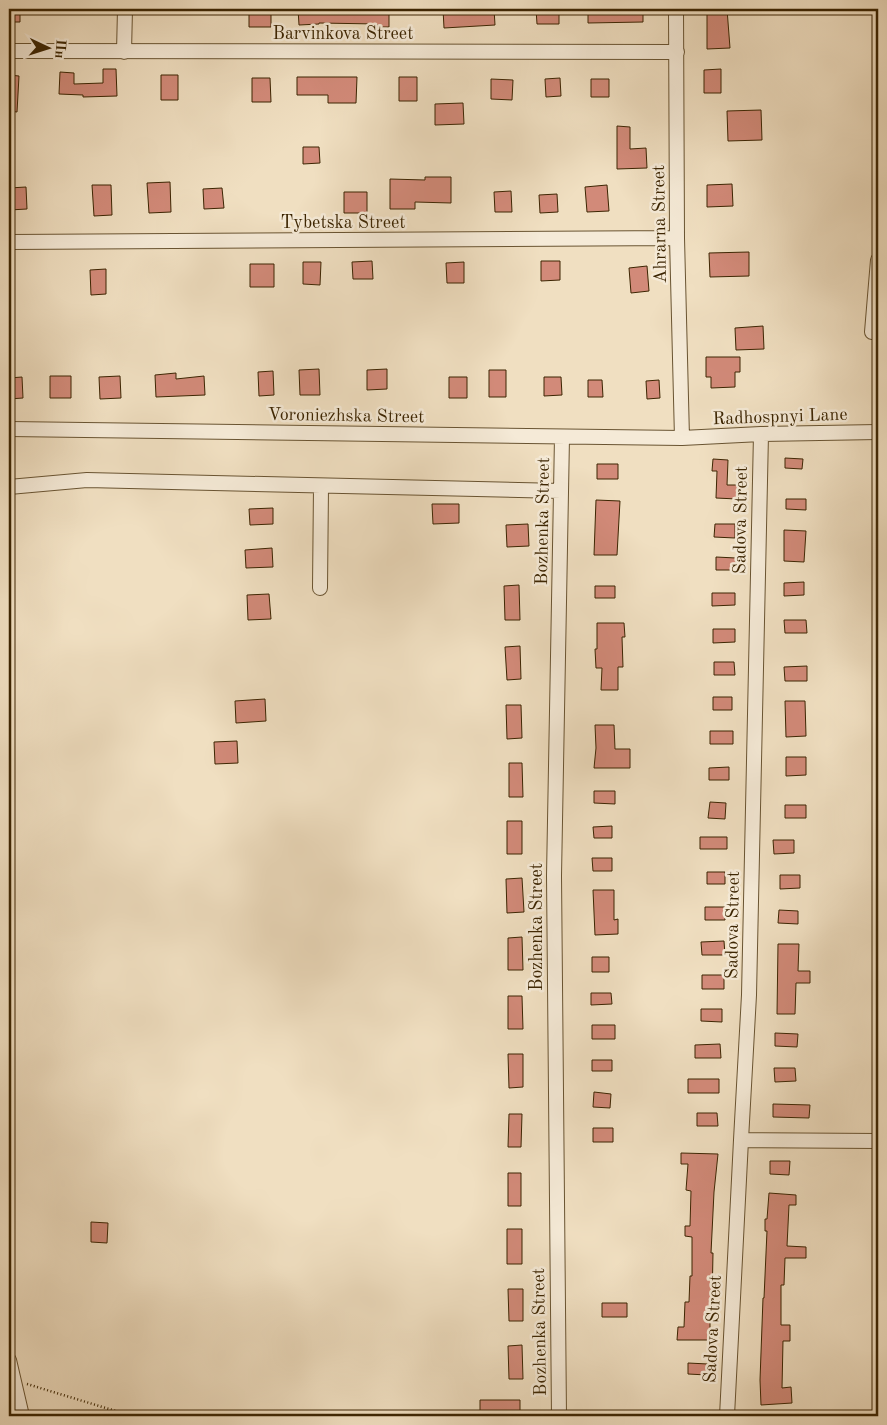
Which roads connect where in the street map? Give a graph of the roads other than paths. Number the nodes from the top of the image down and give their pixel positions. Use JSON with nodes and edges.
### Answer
{"nodes":[{"id":1,"x":125,"y":9,"type":"edge"},
{"id":2,"x":676,"y":9,"type":"edge"},
{"id":3,"x":9,"y":51,"type":"edge"},
{"id":4,"x":124,"y":52,"type":"junction"},
{"id":5,"x":676,"y":52,"type":"junction"},
{"id":6,"x":677,"y":238,"type":"junction"},
{"id":7,"x":9,"y":242,"type":"edge"},
{"id":8,"x":878,"y":260,"type":"edge"},
{"id":9,"x":872,"y":332,"type":"dead end"},
{"id":10,"x":9,"y":429,"type":"edge"},
{"id":11,"x":878,"y":432,"type":"edge"},
{"id":12,"x":761,"y":434,"type":"junction"},
{"id":13,"x":562,"y":437,"type":"junction"},
{"id":14,"x":682,"y":438,"type":"junction"},
{"id":15,"x":9,"y":487,"type":"edge"},
{"id":16,"x":321,"y":487,"type":"junction"},
{"id":17,"x":561,"y":491,"type":"junction"},
{"id":18,"x":320,"y":588,"type":"dead end"},
{"id":19,"x":741,"y":1140,"type":"junction"},
{"id":20,"x":878,"y":1141,"type":"edge"},
{"id":21,"x":9,"y":1360,"type":"edge"},
{"id":22,"x":22,"y":1416,"type":"edge"},
{"id":23,"x":558,"y":1416,"type":"edge"},
{"id":24,"x":727,"y":1416,"type":"edge"}],
"edges":[{"from":1,"to":4,"type":"street"},
{"from":2,"to":5,"type":"street","name":"Ahrarna Street"},
{"from":3,"to":4,"type":"street","name":"Barvinkova Street"},
{"from":4,"to":5,"type":"street","name":"Barvinkova Street"},
{"from":5,"to":6,"type":"street","name":"Ahrarna Street"},
{"from":6,"to":7,"type":"street","name":"Tybetska Street"},
{"from":6,"to":14,"type":"street","name":"Ahrarna Street"},
{"from":8,"to":9,"type":"street"},
{"from":10,"to":13,"type":"street","name":"Voroniezhska Street"},
{"from":11,"to":12,"type":"street","name":"Radhospnyi Lane"},
{"from":12,"to":14,"type":"street","name":"Radhospnyi Lane"},
{"from":12,"to":19,"type":"street","name":"Sadova Street"},
{"from":13,"to":14,"type":"street","name":"Voroniezhska Street"},
{"from":13,"to":17,"type":"street","name":"Bozhenka Street"},
{"from":15,"to":16,"type":"street"},
{"from":16,"to":17,"type":"street"},
{"from":16,"to":18,"type":"street"},
{"from":17,"to":23,"type":"street","name":"Bozhenka Street"},
{"from":19,"to":20,"type":"street"},
{"from":19,"to":24,"type":"street","name":"Sadova Street"},
{"from":21,"to":22,"type":"street"}]}
